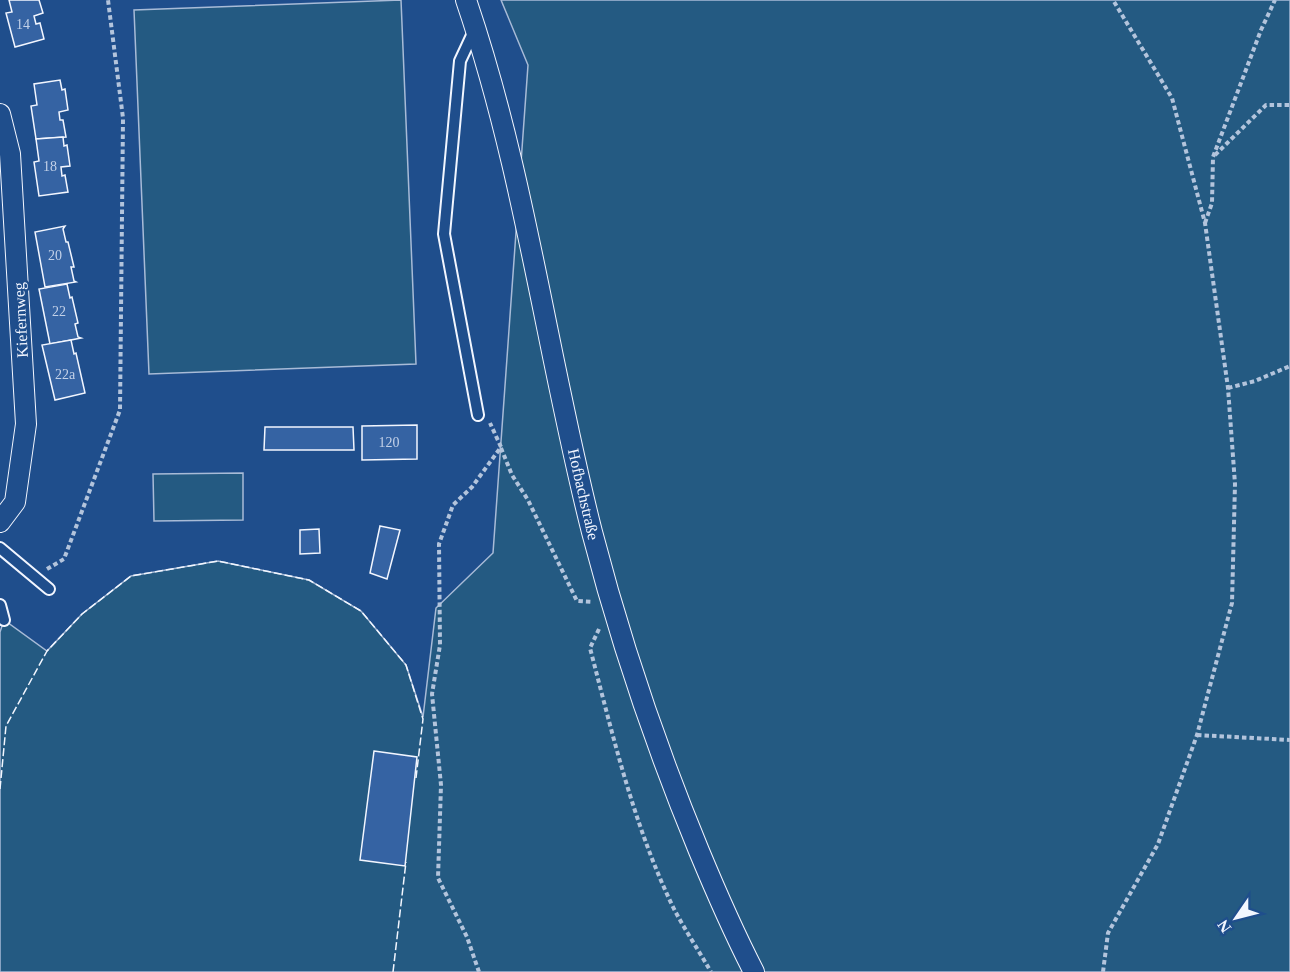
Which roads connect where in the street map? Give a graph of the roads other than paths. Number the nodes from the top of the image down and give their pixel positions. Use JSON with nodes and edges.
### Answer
{"nodes":[{"id":1,"x":466,"y":0,"type":"edge"},
{"id":2,"x":476,"y":28,"type":"junction"},
{"id":3,"x":0,"y":114,"type":"edge"},
{"id":4,"x":483,"y":416,"type":"road end"},
{"id":5,"x":0,"y":522,"type":"edge"},
{"id":6,"x":0,"y":548,"type":"edge"},
{"id":7,"x":49,"y":589,"type":"dead end"},
{"id":8,"x":0,"y":604,"type":"edge"},
{"id":9,"x":4,"y":620,"type":"dead end"},
{"id":10,"x":754,"y":972,"type":"edge"}],
"edges":[{"from":1,"to":2,"type":"street","name":"Hofbachstraße"},
{"from":2,"to":4,"type":"lane"},
{"from":2,"to":10,"type":"street","name":"Hofbachstraße"},
{"from":3,"to":5,"type":"street","name":"Kiefernweg"},
{"from":6,"to":7,"type":"lane"},
{"from":8,"to":9,"type":"lane"}]}
